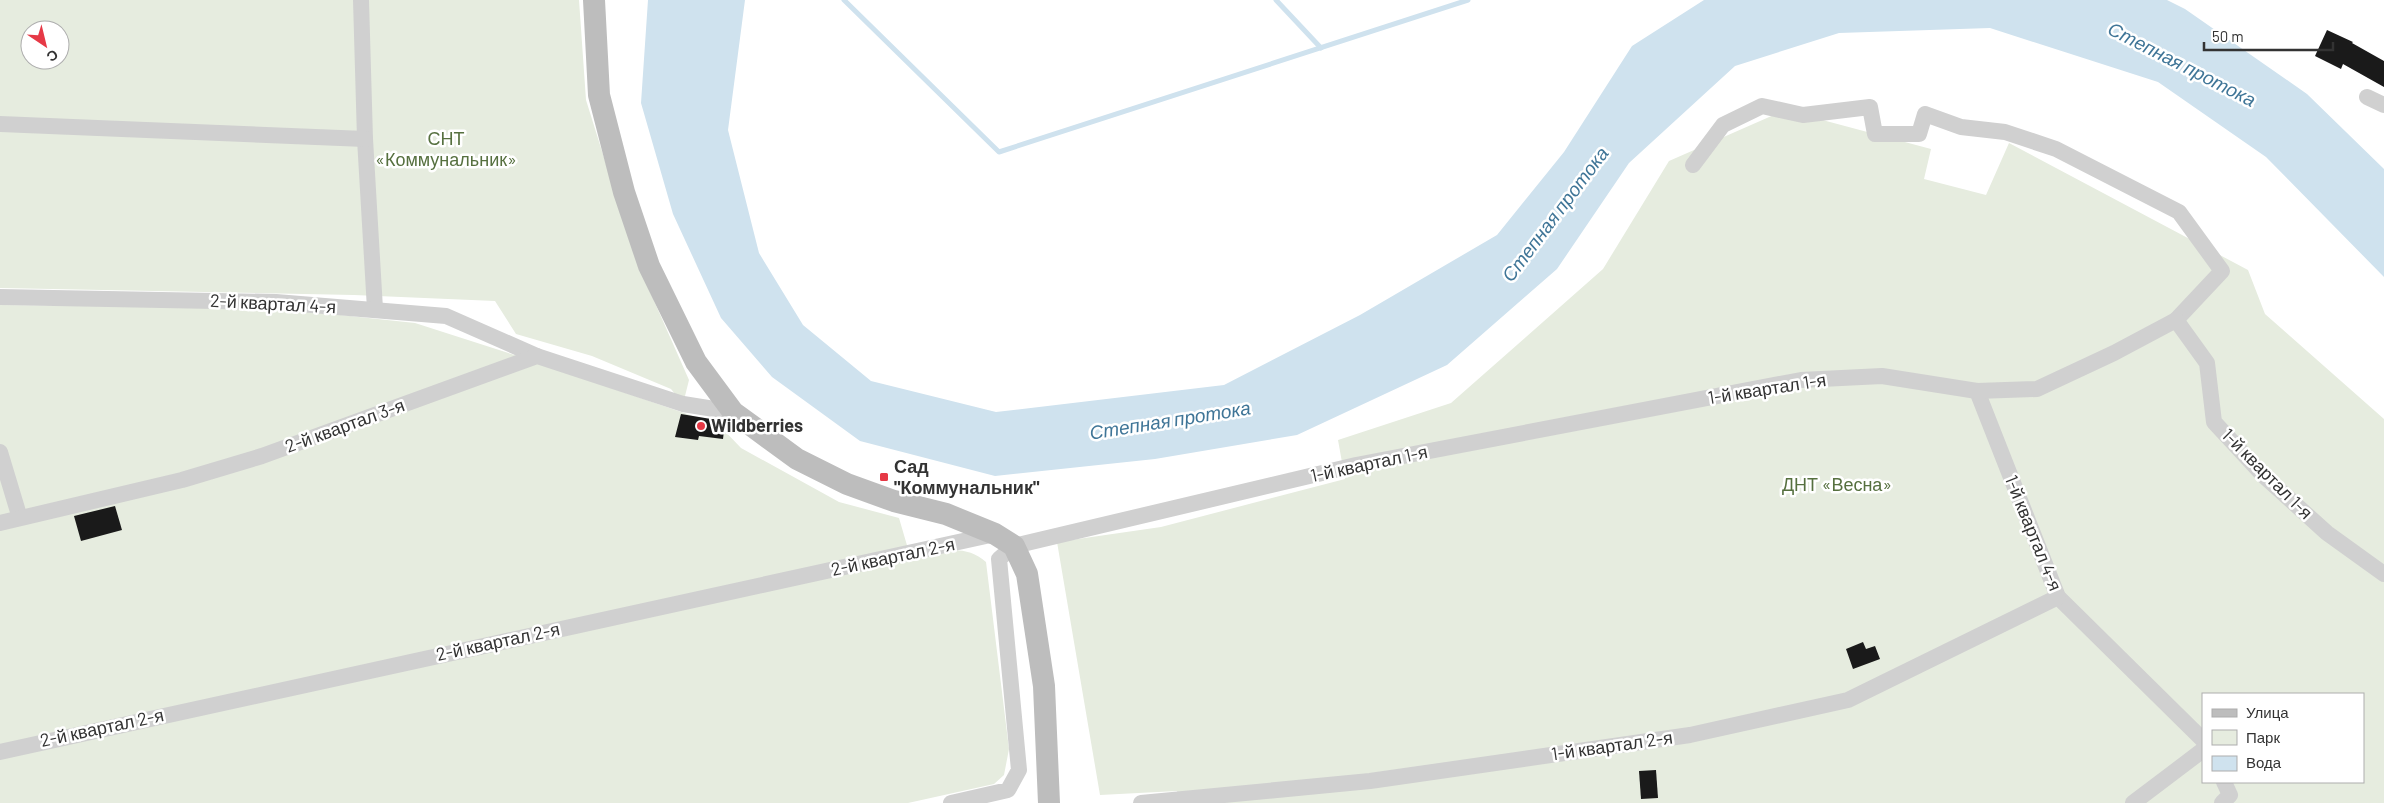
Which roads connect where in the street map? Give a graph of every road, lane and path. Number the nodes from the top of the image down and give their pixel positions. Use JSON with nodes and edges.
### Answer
{"nodes":[{"id":1,"x":361,"y":0,"type":"edge"},
{"id":2,"x":594,"y":0,"type":"edge"},
{"id":3,"x":2367,"y":97,"type":"dead end"},
{"id":4,"x":2384,"y":105,"type":"edge"},
{"id":5,"x":0,"y":124,"type":"edge"},
{"id":6,"x":365,"y":139,"type":"junction"},
{"id":7,"x":1693,"y":165,"type":"dead end"},
{"id":8,"x":0,"y":297,"type":"edge"},
{"id":9,"x":374,"y":309,"type":"junction"},
{"id":10,"x":2176,"y":320,"type":"junction"},
{"id":11,"x":537,"y":356,"type":"junction"},
{"id":12,"x":1977,"y":392,"type":"junction"},
{"id":13,"x":733,"y":412,"type":"junction"},
{"id":14,"x":0,"y":452,"type":"edge"},
{"id":15,"x":19,"y":515,"type":"dead end"},
{"id":16,"x":0,"y":523,"type":"edge"},
{"id":17,"x":1005,"y":540,"type":"junction"},
{"id":18,"x":2384,"y":574,"type":"edge"},
{"id":19,"x":2058,"y":597,"type":"junction"},
{"id":20,"x":2202,"y":739,"type":"edge"},
{"id":21,"x":2202,"y":751,"type":"edge"},
{"id":22,"x":0,"y":752,"type":"edge"},
{"id":23,"x":2224,"y":783,"type":"edge"},
{"id":24,"x":1048,"y":793,"type":"edge"},
{"id":25,"x":951,"y":803,"type":"edge"},
{"id":26,"x":1141,"y":803,"type":"edge"},
{"id":27,"x":2133,"y":803,"type":"edge"},
{"id":28,"x":2222,"y":803,"type":"edge"}],
"edges":[{"from":1,"to":6,"type":"street"},
{"from":2,"to":13,"type":"street"},
{"from":3,"to":4,"type":"street"},
{"from":5,"to":6,"type":"street"},
{"from":6,"to":9,"type":"street"},
{"from":7,"to":10,"type":"street"},
{"from":8,"to":9,"type":"street","name":"2-й квартал 4-я"},
{"from":9,"to":11,"type":"street","name":"2-й квартал 4-я"},
{"from":10,"to":12,"type":"street","name":"1-й квартал 1-я"},
{"from":10,"to":18,"type":"street","name":"1-й квартал 1-я"},
{"from":11,"to":13,"type":"street"},
{"from":11,"to":16,"type":"street","name":"2-й квартал 3-я"},
{"from":12,"to":17,"type":"street","name":"1-й квартал 1-я"},
{"from":12,"to":19,"type":"street","name":"1-й квартал 4-я"},
{"from":13,"to":17,"type":"street"},
{"from":14,"to":15,"type":"street"},
{"from":17,"to":22,"type":"street","name":"2-й квартал 2-я"},
{"from":17,"to":24,"type":"street"},
{"from":17,"to":25,"type":"street"},
{"from":19,"to":20,"type":"street","name":"1-й квартал 4-я"},
{"from":19,"to":26,"type":"street","name":"1-й квартал 2-я"},
{"from":21,"to":27,"type":"street"},
{"from":23,"to":28,"type":"street"}]}
